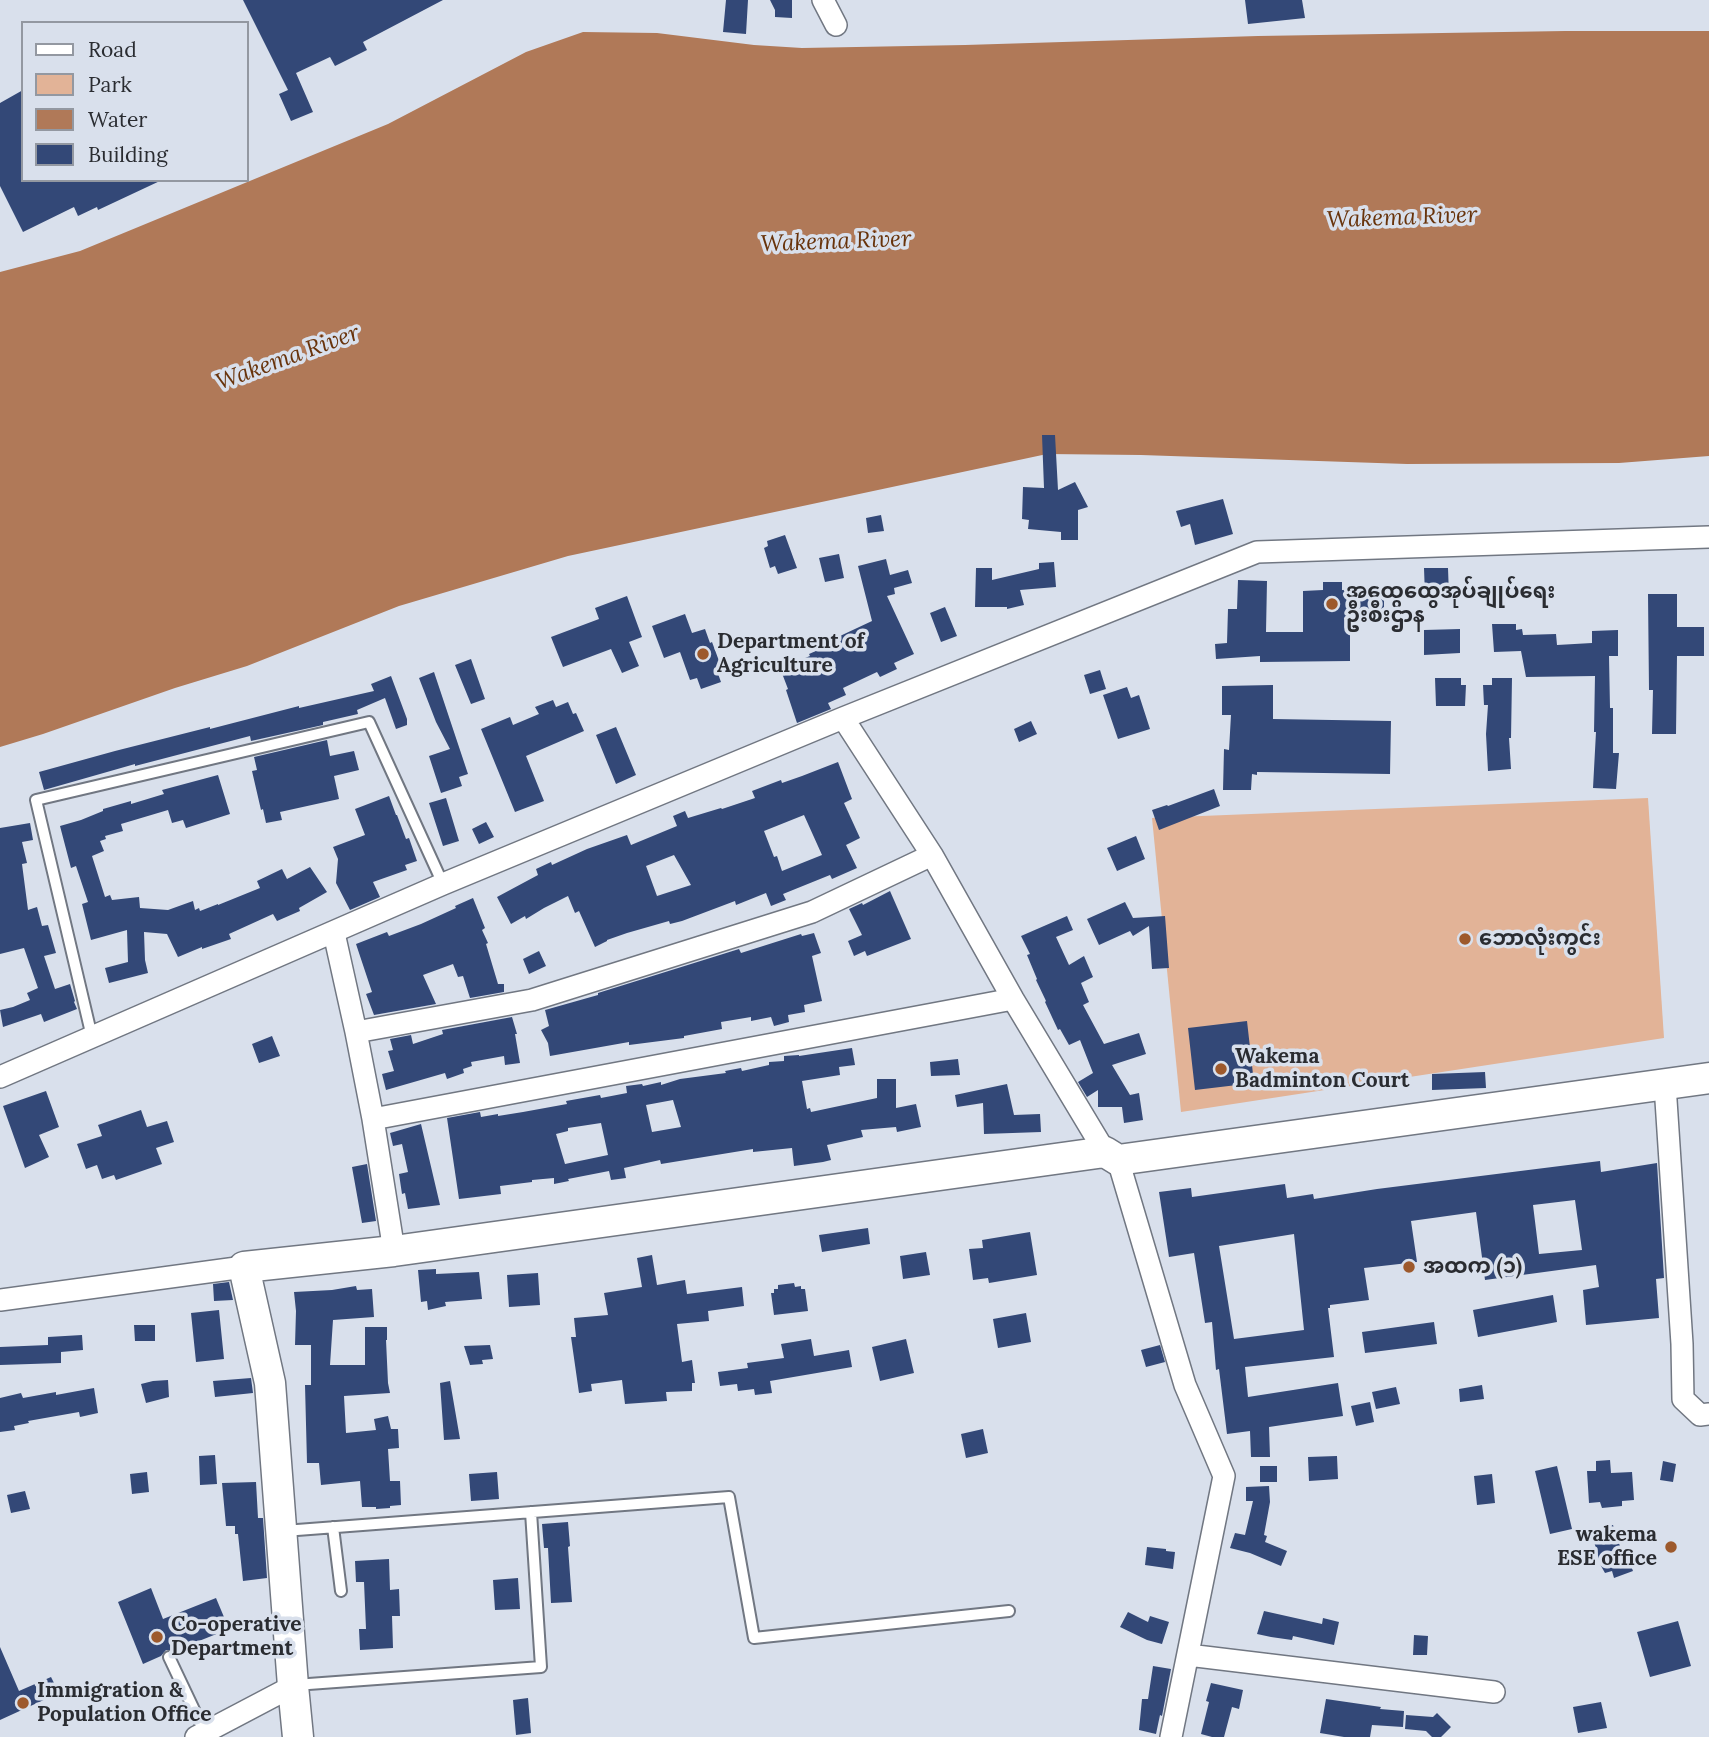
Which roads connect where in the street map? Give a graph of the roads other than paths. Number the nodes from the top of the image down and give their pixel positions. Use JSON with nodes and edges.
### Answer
{"nodes":[{"id":1,"x":823,"y":0,"type":"edge"},
{"id":2,"x":836,"y":25,"type":"dead end"},
{"id":3,"x":1709,"y":537,"type":"edge"},
{"id":4,"x":843,"y":718,"type":"junction"},
{"id":5,"x":932,"y":855,"type":"junction"},
{"id":6,"x":443,"y":884,"type":"junction"},
{"id":7,"x":334,"y":933,"type":"junction"},
{"id":8,"x":1013,"y":999,"type":"junction"},
{"id":9,"x":356,"y":1032,"type":"junction"},
{"id":10,"x":92,"y":1037,"type":"junction"},
{"id":11,"x":0,"y":1077,"type":"edge"},
{"id":12,"x":1709,"y":1078,"type":"edge"},
{"id":13,"x":1665,"y":1085,"type":"junction"},
{"id":14,"x":373,"y":1119,"type":"junction"},
{"id":15,"x":1112,"y":1156,"type":"junction"},
{"id":16,"x":394,"y":1251,"type":"junction"},
{"id":17,"x":244,"y":1267,"type":"junction"},
{"id":18,"x":0,"y":1300,"type":"edge"},
{"id":19,"x":1709,"y":1414,"type":"edge"},
{"id":20,"x":531,"y":1512,"type":"junction"},
{"id":21,"x":333,"y":1528,"type":"junction"},
{"id":22,"x":282,"y":1531,"type":"junction"},
{"id":23,"x":341,"y":1591,"type":"dead end"},
{"id":24,"x":1009,"y":1611,"type":"dead end"},
{"id":25,"x":1188,"y":1655,"type":"junction"},
{"id":26,"x":169,"y":1657,"type":"dead end"},
{"id":27,"x":293,"y":1686,"type":"junction"},
{"id":28,"x":1494,"y":1692,"type":"dead end"},
{"id":29,"x":200,"y":1735,"type":"edge"},
{"id":30,"x":298,"y":1737,"type":"edge"},
{"id":31,"x":1171,"y":1737,"type":"edge"}],
"edges":[{"from":1,"to":2,"type":"street"},
{"from":3,"to":4,"type":"street"},
{"from":4,"to":5,"type":"street"},
{"from":4,"to":6,"type":"street"},
{"from":5,"to":8,"type":"street"},
{"from":5,"to":9,"type":"street"},
{"from":6,"to":7,"type":"street"},
{"from":6,"to":10,"type":"lane"},
{"from":7,"to":9,"type":"street"},
{"from":7,"to":10,"type":"street"},
{"from":8,"to":14,"type":"street"},
{"from":8,"to":15,"type":"street"},
{"from":9,"to":14,"type":"street"},
{"from":10,"to":11,"type":"street"},
{"from":12,"to":13,"type":"street"},
{"from":13,"to":15,"type":"street"},
{"from":13,"to":19,"type":"street"},
{"from":14,"to":16,"type":"street"},
{"from":15,"to":16,"type":"street"},
{"from":15,"to":25,"type":"street"},
{"from":16,"to":17,"type":"street"},
{"from":17,"to":18,"type":"street"},
{"from":17,"to":22,"type":"street"},
{"from":20,"to":21,"type":"lane"},
{"from":20,"to":24,"type":"lane"},
{"from":20,"to":27,"type":"lane"},
{"from":21,"to":22,"type":"lane"},
{"from":21,"to":23,"type":"lane"},
{"from":22,"to":27,"type":"street"},
{"from":25,"to":28,"type":"street"},
{"from":25,"to":31,"type":"street"},
{"from":26,"to":29,"type":"lane"},
{"from":27,"to":29,"type":"street"},
{"from":27,"to":30,"type":"street"}]}
